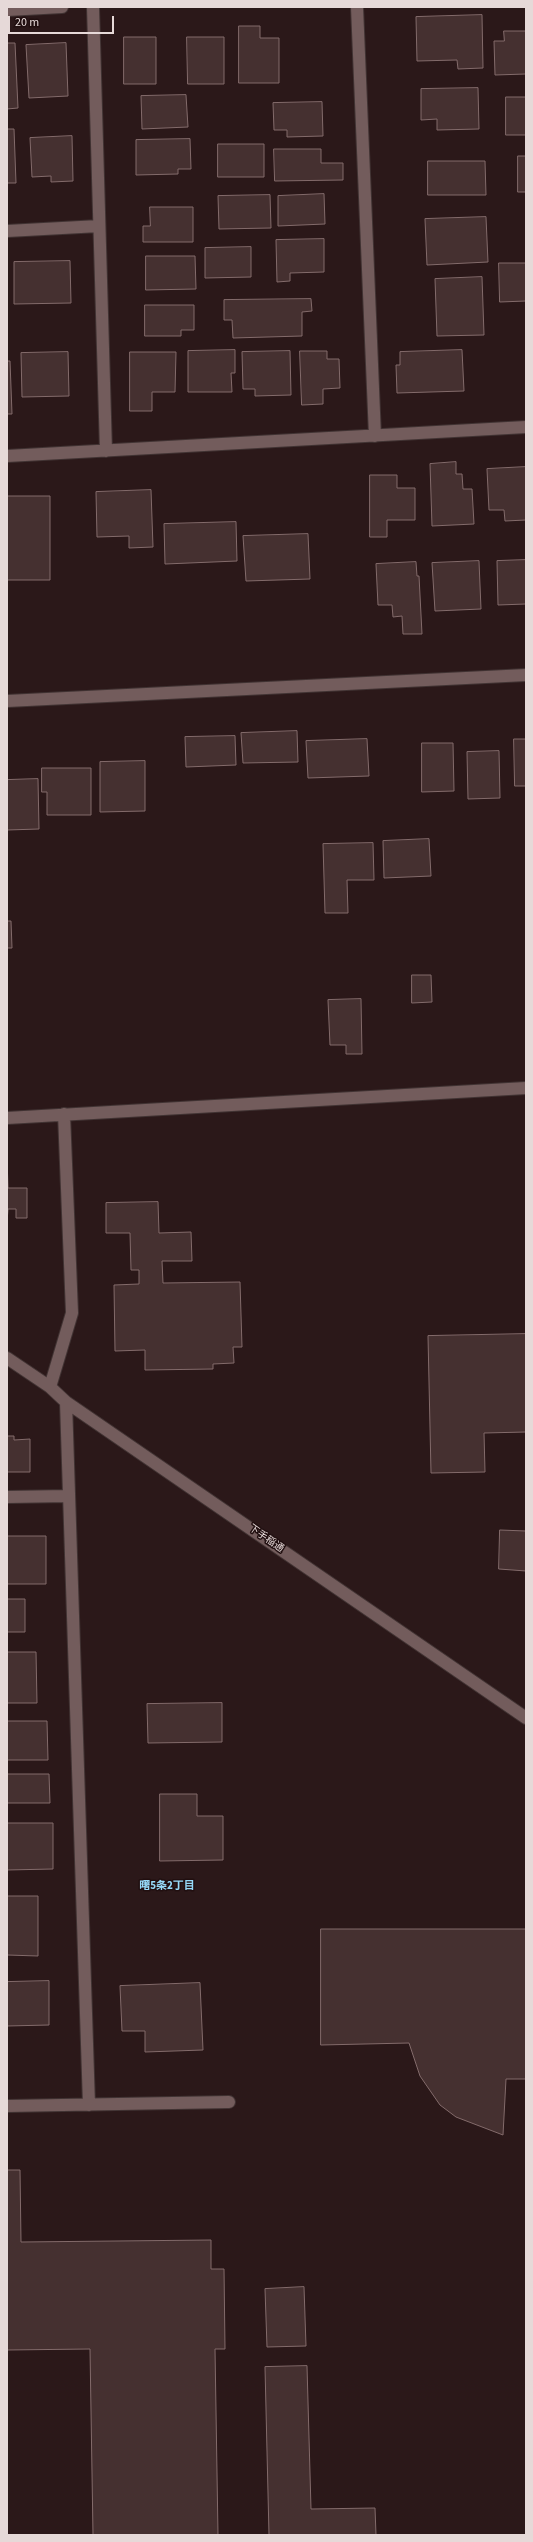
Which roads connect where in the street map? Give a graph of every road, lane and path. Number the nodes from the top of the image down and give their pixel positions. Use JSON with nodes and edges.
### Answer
{"nodes":[{"id":1,"x":62,"y":7,"type":"edge"},
{"id":2,"x":92,"y":7,"type":"edge"},
{"id":3,"x":357,"y":7,"type":"edge"},
{"id":4,"x":7,"y":10,"type":"edge"},
{"id":5,"x":99,"y":226,"type":"junction"},
{"id":6,"x":7,"y":231,"type":"edge"},
{"id":7,"x":526,"y":428,"type":"edge"},
{"id":8,"x":374,"y":436,"type":"junction"},
{"id":9,"x":106,"y":451,"type":"junction"},
{"id":10,"x":7,"y":456,"type":"edge"},
{"id":11,"x":526,"y":675,"type":"edge"},
{"id":12,"x":7,"y":701,"type":"edge"},
{"id":13,"x":526,"y":1088,"type":"edge"},
{"id":14,"x":64,"y":1114,"type":"junction"},
{"id":15,"x":7,"y":1118,"type":"edge"},
{"id":16,"x":7,"y":1358,"type":"edge"},
{"id":17,"x":50,"y":1387,"type":"junction"},
{"id":18,"x":66,"y":1402,"type":"junction"},
{"id":19,"x":68,"y":1496,"type":"junction"},
{"id":20,"x":7,"y":1497,"type":"edge"},
{"id":21,"x":526,"y":1718,"type":"edge"},
{"id":22,"x":229,"y":2102,"type":"dead end"},
{"id":23,"x":89,"y":2105,"type":"junction"},
{"id":24,"x":7,"y":2106,"type":"edge"}],
"edges":[{"from":1,"to":4,"type":"street"},
{"from":2,"to":5,"type":"street"},
{"from":3,"to":8,"type":"street"},
{"from":5,"to":6,"type":"street"},
{"from":5,"to":9,"type":"street"},
{"from":7,"to":8,"type":"street"},
{"from":8,"to":9,"type":"street"},
{"from":9,"to":10,"type":"street"},
{"from":11,"to":12,"type":"street"},
{"from":13,"to":14,"type":"street"},
{"from":14,"to":15,"type":"street"},
{"from":14,"to":17,"type":"street"},
{"from":16,"to":17,"type":"street","name":"下手稲通"},
{"from":17,"to":18,"type":"street","name":"下手稲通"},
{"from":18,"to":19,"type":"street"},
{"from":18,"to":21,"type":"street","name":"下手稲通"},
{"from":19,"to":20,"type":"street"},
{"from":19,"to":23,"type":"street"},
{"from":22,"to":23,"type":"street"},
{"from":23,"to":24,"type":"street"}]}
